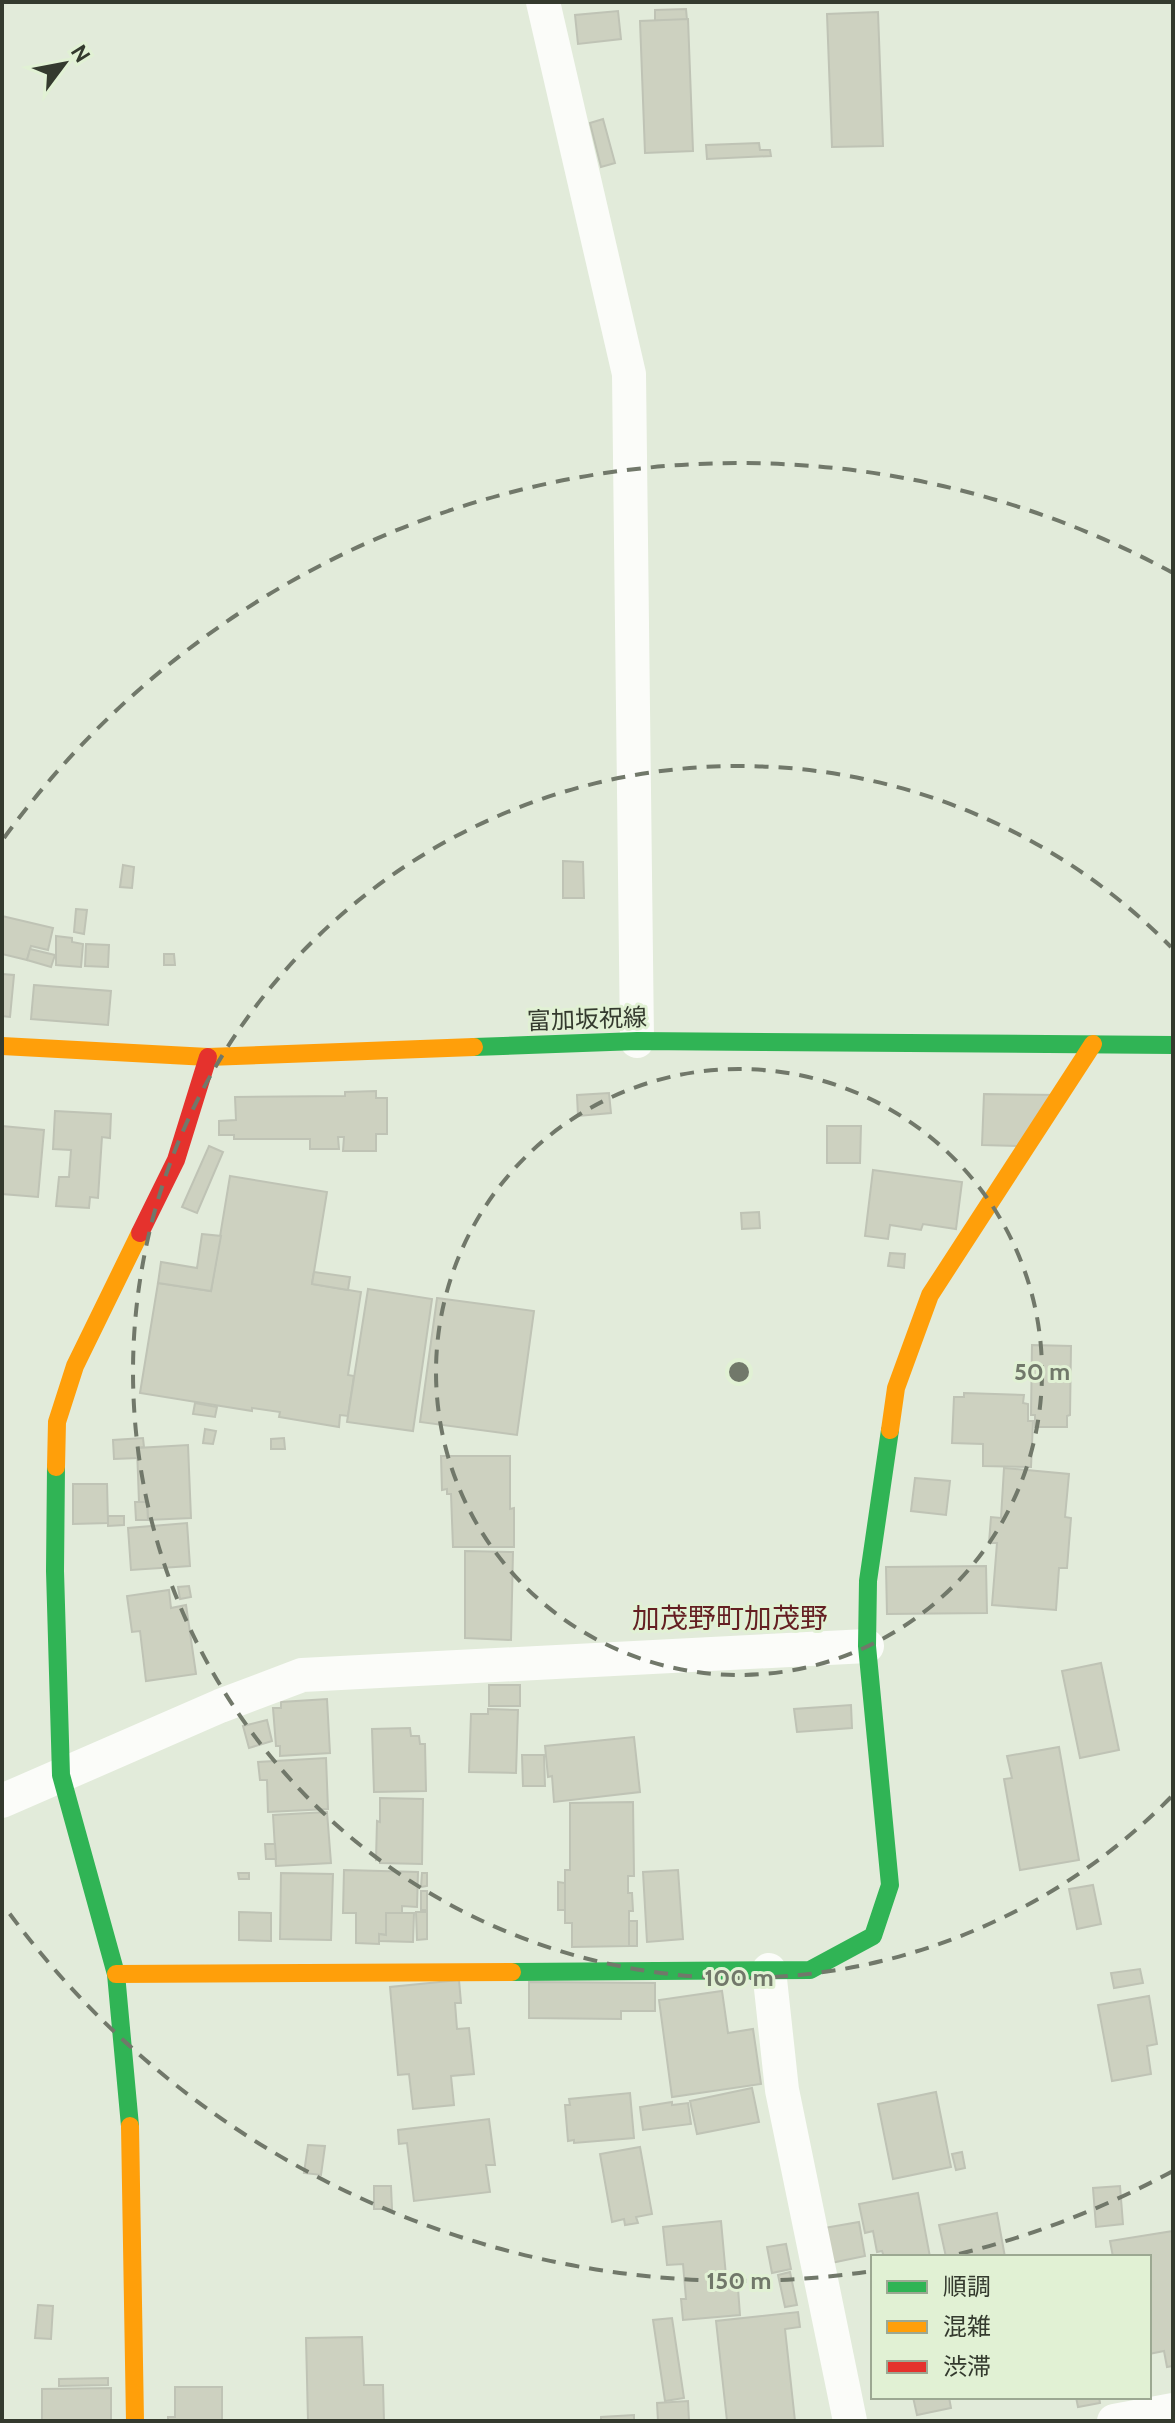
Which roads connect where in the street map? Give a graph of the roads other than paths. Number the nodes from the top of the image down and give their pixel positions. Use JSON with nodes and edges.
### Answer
{"nodes":[{"id":1,"x":524,"y":2,"type":"edge"},
{"id":2,"x":544,"y":2,"type":"edge"},
{"id":3,"x":637,"y":1041,"type":"junction"},
{"id":4,"x":1093,"y":1044,"type":"junction"},
{"id":5,"x":1173,"y":1045,"type":"edge"},
{"id":6,"x":2,"y":1046,"type":"edge"},
{"id":7,"x":208,"y":1057,"type":"junction"},
{"id":8,"x":867,"y":1646,"type":"junction"},
{"id":9,"x":61,"y":1775,"type":"junction"},
{"id":10,"x":2,"y":1801,"type":"edge"},
{"id":11,"x":769,"y":1970,"type":"junction"},
{"id":12,"x":116,"y":1974,"type":"junction"},
{"id":13,"x":1173,"y":2410,"type":"edge"},
{"id":14,"x":135,"y":2421,"type":"edge"},
{"id":15,"x":850,"y":2421,"type":"edge"},
{"id":16,"x":1114,"y":2421,"type":"edge"}],
"edges":[{"from":1,"to":2,"type":"street"},
{"from":2,"to":3,"type":"street"},
{"from":3,"to":4,"type":"street","name":"富加坂祝線"},
{"from":3,"to":7,"type":"street","name":"富加坂祝線"},
{"from":4,"to":5,"type":"street","name":"富加坂祝線"},
{"from":4,"to":8,"type":"street"},
{"from":6,"to":7,"type":"street","name":"富加坂祝線"},
{"from":7,"to":9,"type":"street"},
{"from":8,"to":9,"type":"street"},
{"from":8,"to":11,"type":"street"},
{"from":9,"to":10,"type":"street"},
{"from":9,"to":12,"type":"street"},
{"from":11,"to":12,"type":"street"},
{"from":11,"to":15,"type":"street"},
{"from":12,"to":14,"type":"street"},
{"from":13,"to":16,"type":"street"}]}
